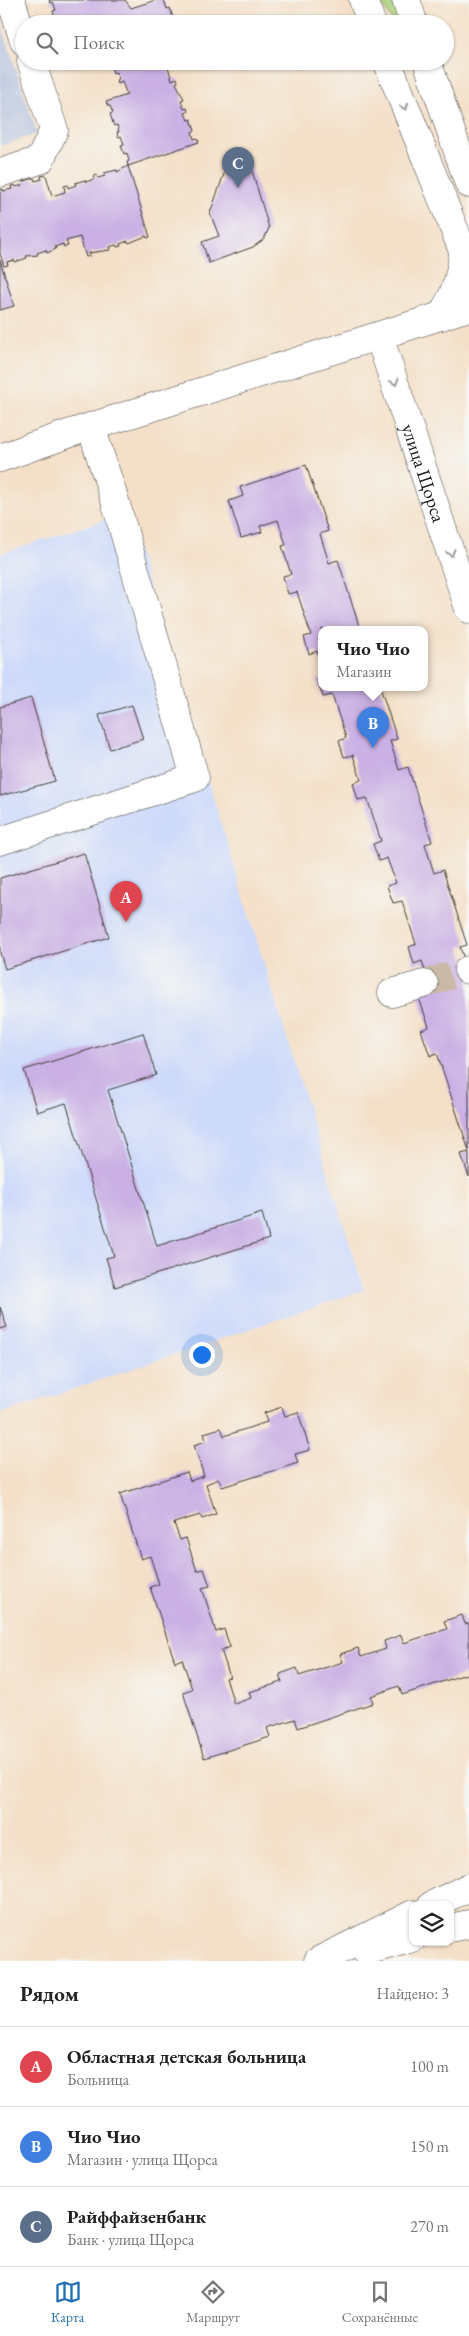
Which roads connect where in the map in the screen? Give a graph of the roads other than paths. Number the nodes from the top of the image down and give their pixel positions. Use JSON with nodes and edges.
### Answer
{"nodes":[{"id":1,"x":11,"y":0,"type":"edge"},
{"id":2,"x":363,"y":0,"type":"edge"},
{"id":3,"x":406,"y":0,"type":"edge"},
{"id":4,"x":16,"y":15,"type":"edge"},
{"id":5,"x":369,"y":15,"type":"edge"},
{"id":6,"x":411,"y":15,"type":"edge"},
{"id":7,"x":34,"y":70,"type":"edge"},
{"id":8,"x":391,"y":70,"type":"edge"},
{"id":9,"x":430,"y":70,"type":"edge"},
{"id":10,"x":0,"y":174,"type":"edge"},
{"id":11,"x":469,"y":184,"type":"edge"},
{"id":12,"x":466,"y":259,"type":"edge"},
{"id":13,"x":469,"y":307,"type":"edge"},
{"id":14,"x":441,"y":316,"type":"junction"},
{"id":15,"x":379,"y":336,"type":"junction"},
{"id":16,"x":81,"y":430,"type":"junction"},
{"id":17,"x":0,"y":458,"type":"edge"},
{"id":18,"x":469,"y":609,"type":"edge"},
{"id":19,"x":0,"y":840,"type":"edge"},
{"id":20,"x":424,"y":984,"type":"tunnel mouth"},
{"id":21,"x":392,"y":993,"type":"dead end"},
{"id":22,"x":469,"y":1887,"type":"edge"},
{"id":23,"x":440,"y":1901,"type":"edge"},
{"id":24,"x":409,"y":1916,"type":"edge"},
{"id":25,"x":469,"y":1924,"type":"edge"},
{"id":26,"x":454,"y":1927,"type":"edge"},
{"id":27,"x":409,"y":1939,"type":"edge"},
{"id":28,"x":318,"y":1961,"type":"edge"},
{"id":29,"x":326,"y":1961,"type":"edge"}],
"edges":[{"from":1,"to":4,"type":"street"},
{"from":2,"to":5,"type":"street"},
{"from":3,"to":6,"type":"street"},
{"from":7,"to":10,"type":"street"},
{"from":8,"to":12,"type":"street","one_way":true},
{"from":9,"to":11,"type":"street"},
{"from":12,"to":14,"type":"street"},
{"from":13,"to":14,"type":"street"},
{"from":14,"to":15,"type":"street"},
{"from":15,"to":16,"type":"street"},
{"from":15,"to":18,"type":"street","name":"улица Щорса","one_way":true},
{"from":16,"to":17,"type":"street"},
{"from":16,"to":19,"type":"street"},
{"from":20,"to":21,"type":"street"},
{"from":22,"to":23,"type":"street"},
{"from":24,"to":28,"type":"street"},
{"from":25,"to":26,"type":"street"},
{"from":27,"to":29,"type":"street"}]}
